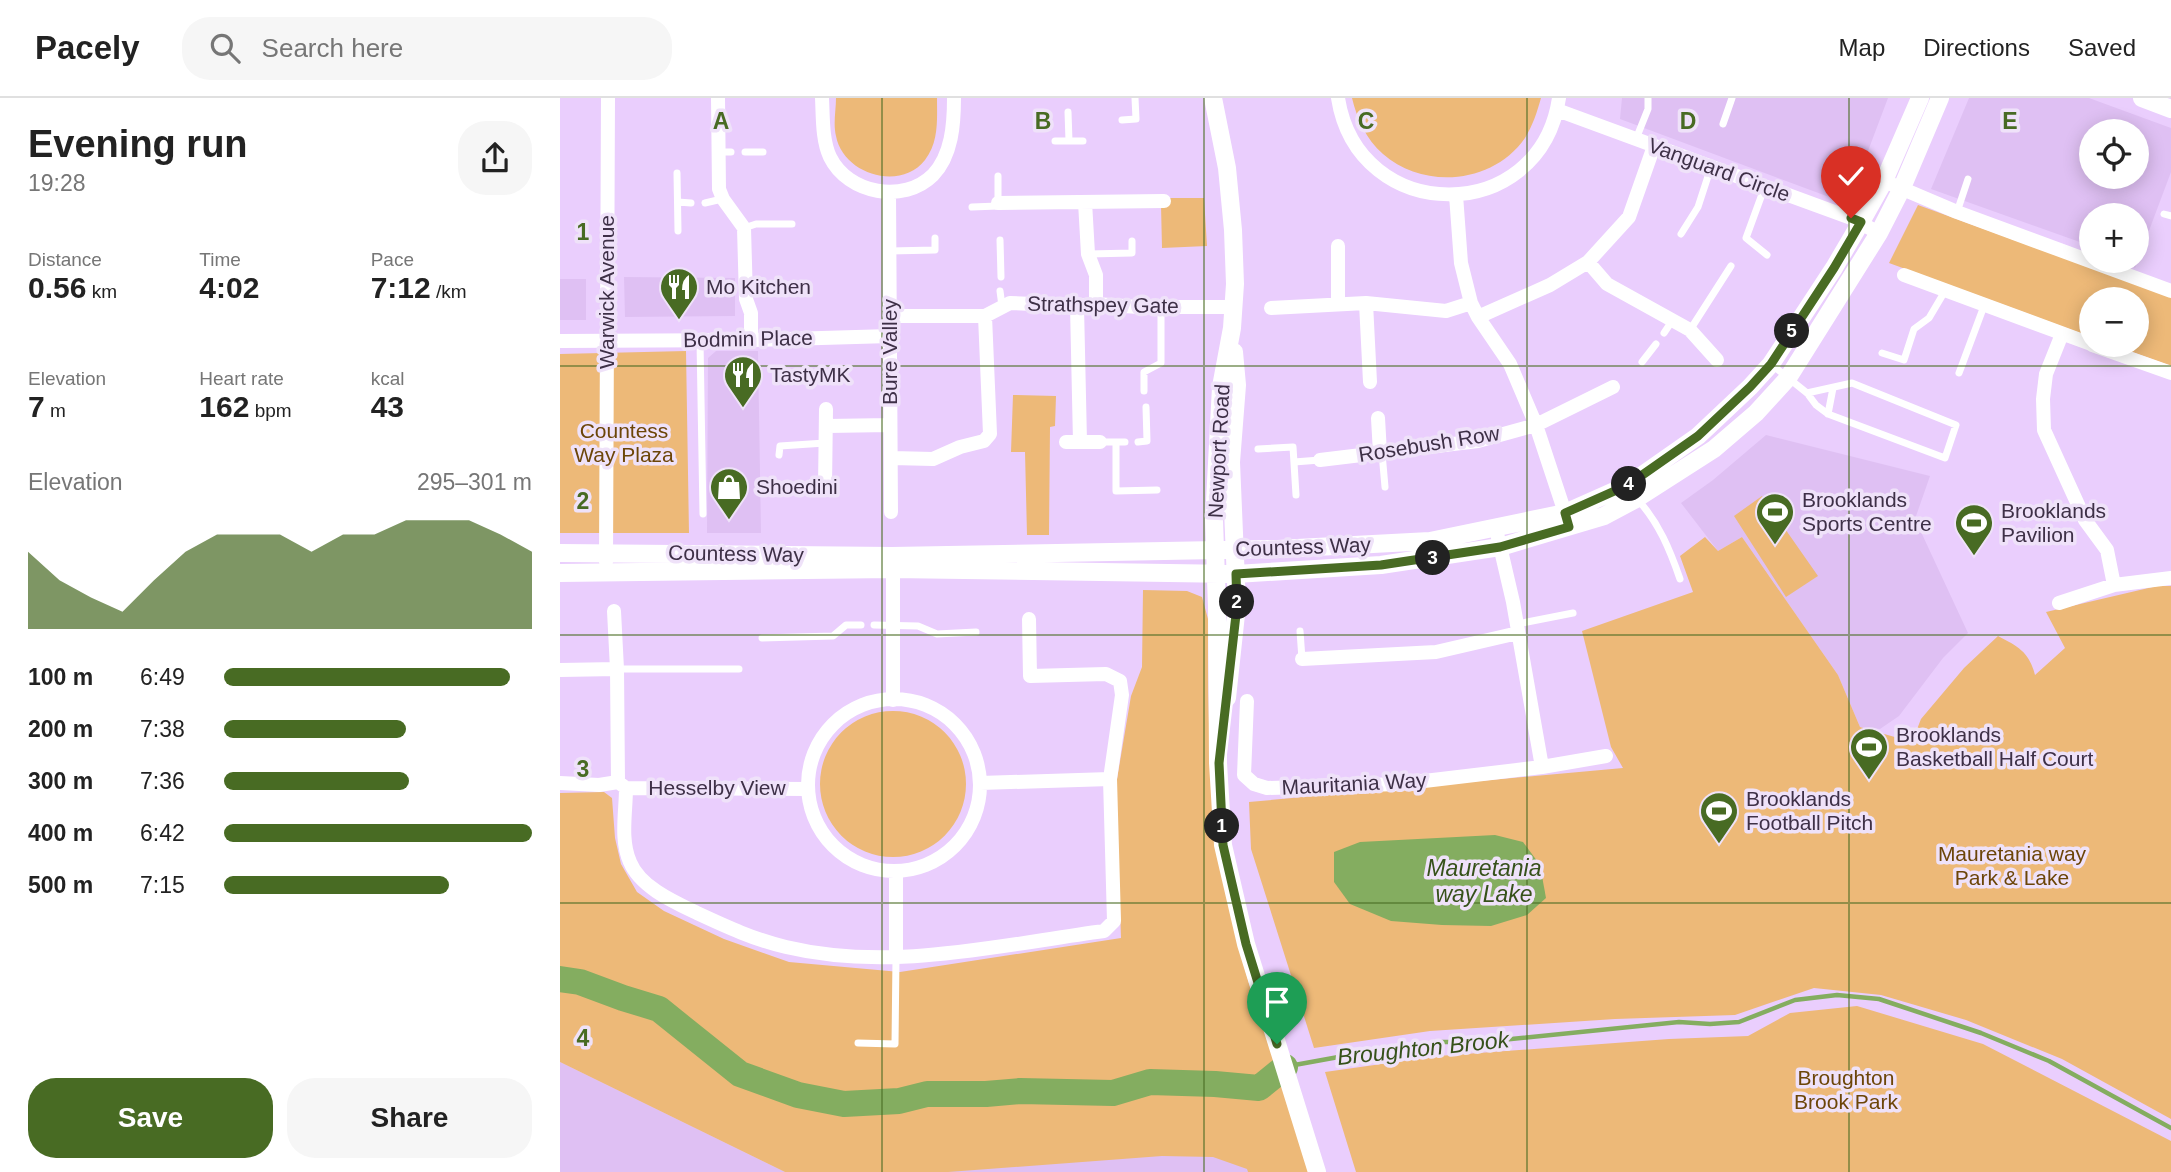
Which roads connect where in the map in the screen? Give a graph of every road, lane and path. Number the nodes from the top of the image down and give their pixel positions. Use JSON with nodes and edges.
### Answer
{"nodes":[{"id":1,"x":608,"y":98,"type":"edge"},
{"id":2,"x":718,"y":98,"type":"edge"},
{"id":3,"x":822,"y":98,"type":"edge"},
{"id":4,"x":954,"y":98,"type":"edge"},
{"id":5,"x":1135,"y":98,"type":"edge"},
{"id":6,"x":1338,"y":98,"type":"edge"},
{"id":7,"x":1648,"y":98,"type":"edge"},
{"id":8,"x":1731,"y":98,"type":"edge"},
{"id":9,"x":1920,"y":98,"type":"edge"},
{"id":10,"x":1940,"y":98,"type":"edge"},
{"id":11,"x":2142,"y":98,"type":"edge"},
{"id":12,"x":1219,"y":99,"type":"edge"},
{"id":13,"x":1558,"y":104,"type":"edge"},
{"id":14,"x":2171,"y":109,"type":"edge"},
{"id":15,"x":1068,"y":112,"type":"dead end"},
{"id":16,"x":1122,"y":120,"type":"dead end"},
{"id":17,"x":1723,"y":124,"type":"dead end"},
{"id":18,"x":1636,"y":139,"type":"junction"},
{"id":19,"x":1055,"y":141,"type":"dead end"},
{"id":20,"x":1069,"y":141,"type":"junction"},
{"id":21,"x":1083,"y":141,"type":"dead end"},
{"id":22,"x":1654,"y":146,"type":"junction"},
{"id":23,"x":745,"y":152,"type":"dead end"},
{"id":24,"x":763,"y":152,"type":"dead end"},
{"id":25,"x":1711,"y":167,"type":"junction"},
{"id":26,"x":677,"y":173,"type":"dead end"},
{"id":27,"x":998,"y":176,"type":"dead end"},
{"id":28,"x":1968,"y":179,"type":"dead end"},
{"id":29,"x":1884,"y":181,"type":"junction"},
{"id":30,"x":1765,"y":186,"type":"junction"},
{"id":31,"x":1901,"y":190,"type":"junction"},
{"id":32,"x":889,"y":193,"type":"junction"},
{"id":33,"x":1456,"y":195,"type":"junction"},
{"id":34,"x":723,"y":199,"type":"junction"},
{"id":35,"x":1164,"y":201,"type":"dead end"},
{"id":36,"x":678,"y":202,"type":"junction"},
{"id":37,"x":691,"y":202,"type":"dead end"},
{"id":38,"x":1084,"y":202,"type":"junction"},
{"id":39,"x":705,"y":203,"type":"dead end"},
{"id":40,"x":998,"y":203,"type":"junction"},
{"id":41,"x":972,"y":207,"type":"dead end"},
{"id":42,"x":1957,"y":212,"type":"junction"},
{"id":43,"x":1861,"y":222,"type":"junction"},
{"id":44,"x":792,"y":225,"type":"dead end"},
{"id":45,"x":744,"y":228,"type":"junction"},
{"id":46,"x":678,"y":230,"type":"dead end"},
{"id":47,"x":1879,"y":233,"type":"junction"},
{"id":48,"x":1681,"y":234,"type":"dead end"},
{"id":49,"x":935,"y":238,"type":"dead end"},
{"id":50,"x":1000,"y":240,"type":"dead end"},
{"id":51,"x":1132,"y":241,"type":"dead end"},
{"id":52,"x":1338,"y":246,"type":"dead end"},
{"id":53,"x":890,"y":251,"type":"junction"},
{"id":54,"x":1088,"y":254,"type":"junction"},
{"id":55,"x":2079,"y":254,"type":"edge"},
{"id":56,"x":1767,"y":255,"type":"dead end"},
{"id":57,"x":1588,"y":262,"type":"junction"},
{"id":58,"x":1731,"y":266,"type":"dead end"},
{"id":59,"x":2130,"y":273,"type":"edge"},
{"id":60,"x":1904,"y":275,"type":"dead end"},
{"id":61,"x":1000,"y":276,"type":"dead end"},
{"id":62,"x":1000,"y":291,"type":"dead end"},
{"id":63,"x":1945,"y":291,"type":"junction"},
{"id":64,"x":2171,"y":291,"type":"edge"},
{"id":65,"x":1366,"y":303,"type":"junction"},
{"id":66,"x":1096,"y":304,"type":"junction"},
{"id":67,"x":1338,"y":304,"type":"junction"},
{"id":68,"x":1002,"y":306,"type":"junction"},
{"id":69,"x":1077,"y":306,"type":"junction"},
{"id":70,"x":1984,"y":306,"type":"junction"},
{"id":71,"x":1234,"y":307,"type":"junction"},
{"id":72,"x":1161,"y":308,"type":"junction"},
{"id":73,"x":1270,"y":308,"type":"dead end"},
{"id":74,"x":1475,"y":310,"type":"junction"},
{"id":75,"x":891,"y":316,"type":"junction"},
{"id":76,"x":985,"y":316,"type":"junction"},
{"id":77,"x":1673,"y":320,"type":"junction"},
{"id":78,"x":1232,"y":328,"type":"junction"},
{"id":79,"x":1690,"y":330,"type":"junction"},
{"id":80,"x":1664,"y":333,"type":"dead end"},
{"id":81,"x":2062,"y":334,"type":"junction"},
{"id":82,"x":890,"y":336,"type":"junction"},
{"id":83,"x":751,"y":340,"type":"junction"},
{"id":84,"x":2079,"y":340,"type":"edge"},
{"id":85,"x":560,"y":341,"type":"edge"},
{"id":86,"x":607,"y":341,"type":"junction"},
{"id":87,"x":700,"y":341,"type":"junction"},
{"id":88,"x":1656,"y":344,"type":"dead end"},
{"id":89,"x":1882,"y":353,"type":"dead end"},
{"id":90,"x":2127,"y":357,"type":"edge"},
{"id":91,"x":1717,"y":360,"type":"dead end"},
{"id":92,"x":1642,"y":362,"type":"dead end"},
{"id":93,"x":1771,"y":364,"type":"junction"},
{"id":94,"x":1959,"y":373,"type":"dead end"},
{"id":95,"x":2171,"y":373,"type":"edge"},
{"id":96,"x":1788,"y":378,"type":"junction"},
{"id":97,"x":1370,"y":382,"type":"dead end"},
{"id":98,"x":1613,"y":387,"type":"dead end"},
{"id":99,"x":1833,"y":388,"type":"junction"},
{"id":100,"x":1144,"y":391,"type":"dead end"},
{"id":101,"x":1807,"y":393,"type":"junction"},
{"id":102,"x":1146,"y":407,"type":"dead end"},
{"id":103,"x":826,"y":409,"type":"dead end"},
{"id":104,"x":1828,"y":414,"type":"junction"},
{"id":105,"x":1378,"y":418,"type":"dead end"},
{"id":106,"x":890,"y":425,"type":"junction"},
{"id":107,"x":1536,"y":425,"type":"junction"},
{"id":108,"x":827,"y":426,"type":"junction"},
{"id":109,"x":1100,"y":442,"type":"joint"},
{"id":110,"x":1138,"y":442,"type":"dead end"},
{"id":111,"x":826,"y":443,"type":"junction"},
{"id":112,"x":1258,"y":449,"type":"dead end"},
{"id":113,"x":1381,"y":453,"type":"junction"},
{"id":114,"x":779,"y":455,"type":"dead end"},
{"id":115,"x":892,"y":458,"type":"junction"},
{"id":116,"x":1320,"y":460,"type":"joint"},
{"id":117,"x":1294,"y":462,"type":"junction"},
{"id":118,"x":812,"y":486,"type":"dead end"},
{"id":119,"x":1385,"y":487,"type":"dead end"},
{"id":120,"x":1157,"y":490,"type":"dead end"},
{"id":121,"x":1632,"y":492,"type":"junction"},
{"id":122,"x":1296,"y":495,"type":"dead end"},
{"id":123,"x":891,"y":512,"type":"dead end"},
{"id":124,"x":704,"y":514,"type":"dead end"},
{"id":125,"x":1567,"y":520,"type":"junction"},
{"id":126,"x":1496,"y":529,"type":"junction"},
{"id":127,"x":1500,"y":547,"type":"junction"},
{"id":128,"x":1234,"y":550,"type":"junction"},
{"id":129,"x":1214,"y":551,"type":"junction"},
{"id":130,"x":560,"y":553,"type":"edge"},
{"id":131,"x":606,"y":562,"type":"junction"},
{"id":132,"x":893,"y":563,"type":"junction"},
{"id":133,"x":560,"y":573,"type":"edge"},
{"id":134,"x":1236,"y":574,"type":"junction"},
{"id":135,"x":1215,"y":575,"type":"junction"},
{"id":136,"x":2171,"y":578,"type":"edge"},
{"id":137,"x":1680,"y":579,"type":"dead end"},
{"id":138,"x":2114,"y":585,"type":"junction"},
{"id":139,"x":2059,"y":603,"type":"dead end"},
{"id":140,"x":614,"y":611,"type":"dead end"},
{"id":141,"x":1573,"y":613,"type":"dead end"},
{"id":142,"x":1029,"y":618,"type":"dead end"},
{"id":143,"x":894,"y":624,"type":"junction"},
{"id":144,"x":861,"y":625,"type":"dead end"},
{"id":145,"x":874,"y":625,"type":"dead end"},
{"id":146,"x":1518,"y":629,"type":"junction"},
{"id":147,"x":1300,"y":631,"type":"dead end"},
{"id":148,"x":976,"y":632,"type":"dead end"},
{"id":149,"x":762,"y":638,"type":"dead end"},
{"id":150,"x":1302,"y":659,"type":"joint"},
{"id":151,"x":738,"y":668,"type":"dead end"},
{"id":152,"x":617,"y":669,"type":"junction"},
{"id":153,"x":560,"y":670,"type":"edge"},
{"id":154,"x":893,"y":700,"type":"junction"},
{"id":155,"x":1247,"y":701,"type":"dead end"},
{"id":156,"x":1605,"y":756,"type":"dead end"},
{"id":157,"x":1219,"y":763,"type":"junction"},
{"id":158,"x":1542,"y":767,"type":"junction"},
{"id":159,"x":1110,"y":779,"type":"junction"},
{"id":160,"x":560,"y":783,"type":"edge"},
{"id":161,"x":980,"y":783,"type":"junction"},
{"id":162,"x":622,"y":785,"type":"junction"},
{"id":163,"x":808,"y":789,"type":"junction"},
{"id":164,"x":896,"y":871,"type":"junction"},
{"id":165,"x":896,"y":958,"type":"junction"},
{"id":166,"x":858,"y":1044,"type":"dead end"},
{"id":167,"x":1317,"y":1172,"type":"edge"}],
"edges":[{"from":1,"to":86,"type":"street","name":"Warwick Avenue"},
{"from":2,"to":34,"type":"street"},
{"from":3,"to":32,"type":"street"},
{"from":4,"to":32,"type":"street"},
{"from":5,"to":16,"type":"lane"},
{"from":6,"to":33,"type":"street","name":"Vanguard Circle"},
{"from":7,"to":18,"type":"lane"},
{"from":8,"to":17,"type":"lane"},
{"from":9,"to":29,"type":"street","name":"Countess Way"},
{"from":10,"to":31,"type":"street"},
{"from":11,"to":14,"type":"street"},
{"from":12,"to":71,"type":"street","name":"Newport Road"},
{"from":13,"to":18,"type":"street","name":"Vanguard Circle"},
{"from":13,"to":33,"type":"street","name":"Vanguard Circle"},
{"from":15,"to":20,"type":"lane"},
{"from":18,"to":22,"type":"street","name":"Vanguard Circle"},
{"from":19,"to":20,"type":"lane"},
{"from":20,"to":21,"type":"lane"},
{"from":22,"to":25,"type":"street","name":"Vanguard Circle"},
{"from":22,"to":57,"type":"street"},
{"from":23,"to":24,"type":"lane"},
{"from":25,"to":30,"type":"street","name":"Vanguard Circle"},
{"from":25,"to":48,"type":"lane"},
{"from":26,"to":36,"type":"lane"},
{"from":27,"to":40,"type":"lane"},
{"from":28,"to":42,"type":"lane"},
{"from":29,"to":31,"type":"street"},
{"from":29,"to":43,"type":"street","name":"Countess Way"},
{"from":30,"to":43,"type":"street","name":"Vanguard Circle"},
{"from":30,"to":56,"type":"lane"},
{"from":31,"to":42,"type":"street"},
{"from":31,"to":47,"type":"street"},
{"from":32,"to":53,"type":"street","name":"Bure Valley"},
{"from":33,"to":74,"type":"street"},
{"from":34,"to":39,"type":"lane"},
{"from":34,"to":45,"type":"street"},
{"from":35,"to":38,"type":"street"},
{"from":36,"to":37,"type":"lane"},
{"from":36,"to":46,"type":"lane"},
{"from":38,"to":40,"type":"street"},
{"from":38,"to":54,"type":"street"},
{"from":40,"to":41,"type":"lane"},
{"from":42,"to":55,"type":"street"},
{"from":43,"to":47,"type":"street","name":"Vanguard Circle"},
{"from":43,"to":93,"type":"street","name":"Countess Way"},
{"from":44,"to":45,"type":"lane"},
{"from":45,"to":83,"type":"street"},
{"from":47,"to":96,"type":"street"},
{"from":49,"to":53,"type":"lane"},
{"from":50,"to":61,"type":"lane"},
{"from":51,"to":54,"type":"lane"},
{"from":52,"to":67,"type":"street"},
{"from":53,"to":75,"type":"street","name":"Bure Valley"},
{"from":54,"to":66,"type":"street"},
{"from":57,"to":74,"type":"street"},
{"from":57,"to":77,"type":"street"},
{"from":58,"to":79,"type":"lane"},
{"from":59,"to":64,"type":"street"},
{"from":60,"to":63,"type":"street"},
{"from":62,"to":68,"type":"lane"},
{"from":63,"to":70,"type":"street"},
{"from":63,"to":89,"type":"lane"},
{"from":65,"to":67,"type":"street"},
{"from":65,"to":74,"type":"street"},
{"from":65,"to":97,"type":"street"},
{"from":66,"to":69,"type":"street","name":"Strathspey Gate"},
{"from":66,"to":72,"type":"street","name":"Strathspey Gate"},
{"from":67,"to":73,"type":"street"},
{"from":68,"to":69,"type":"street","name":"Strathspey Gate"},
{"from":68,"to":76,"type":"street","name":"Strathspey Gate"},
{"from":69,"to":109,"type":"street"},
{"from":70,"to":81,"type":"street"},
{"from":70,"to":94,"type":"lane"},
{"from":71,"to":72,"type":"street","name":"Strathspey Gate"},
{"from":71,"to":78,"type":"street","name":"Newport Road"},
{"from":72,"to":100,"type":"lane"},
{"from":74,"to":107,"type":"street"},
{"from":75,"to":76,"type":"street"},
{"from":75,"to":82,"type":"street","name":"Bure Valley"},
{"from":76,"to":115,"type":"street"},
{"from":77,"to":79,"type":"street"},
{"from":77,"to":80,"type":"lane"},
{"from":78,"to":128,"type":"street"},
{"from":78,"to":129,"type":"street","name":"Newport Road"},
{"from":79,"to":91,"type":"street"},
{"from":81,"to":84,"type":"street"},
{"from":81,"to":138,"type":"street"},
{"from":82,"to":83,"type":"street","name":"Bodmin Place"},
{"from":82,"to":106,"type":"street","name":"Bure Valley"},
{"from":83,"to":87,"type":"street","name":"Bodmin Place"},
{"from":85,"to":86,"type":"street","name":"Bodmin Place"},
{"from":86,"to":87,"type":"street","name":"Bodmin Place"},
{"from":86,"to":131,"type":"street","name":"Warwick Avenue"},
{"from":87,"to":124,"type":"lane"},
{"from":88,"to":92,"type":"lane"},
{"from":90,"to":95,"type":"street"},
{"from":93,"to":96,"type":"lane"},
{"from":93,"to":121,"type":"street","name":"Countess Way"},
{"from":96,"to":101,"type":"lane"},
{"from":96,"to":121,"type":"street"},
{"from":98,"to":107,"type":"street","name":"Rosebush Row"},
{"from":99,"to":101,"type":"lane"},
{"from":99,"to":104,"type":"lane"},
{"from":99,"to":104,"type":"lane"},
{"from":101,"to":104,"type":"lane"},
{"from":102,"to":110,"type":"lane"},
{"from":103,"to":108,"type":"street"},
{"from":105,"to":113,"type":"street"},
{"from":106,"to":108,"type":"street"},
{"from":106,"to":115,"type":"street","name":"Bure Valley"},
{"from":107,"to":113,"type":"street","name":"Rosebush Row"},
{"from":107,"to":125,"type":"street"},
{"from":108,"to":111,"type":"street"},
{"from":109,"to":120,"type":"lane"},
{"from":111,"to":114,"type":"lane"},
{"from":111,"to":118,"type":"street"},
{"from":112,"to":117,"type":"lane"},
{"from":113,"to":116,"type":"street","name":"Rosebush Row"},
{"from":113,"to":119,"type":"lane"},
{"from":115,"to":123,"type":"street","name":"Bure Valley"},
{"from":116,"to":117,"type":"lane"},
{"from":117,"to":122,"type":"lane"},
{"from":121,"to":125,"type":"street","name":"Countess Way"},
{"from":121,"to":137,"type":"lane"},
{"from":125,"to":126,"type":"street","name":"Countess Way"},
{"from":125,"to":127,"type":"street","name":"Countess Way"},
{"from":126,"to":127,"type":"street"},
{"from":126,"to":128,"type":"street","name":"Countess Way"},
{"from":127,"to":134,"type":"street","name":"Countess Way"},
{"from":127,"to":146,"type":"street"},
{"from":128,"to":129,"type":"street","name":"Countess Way"},
{"from":128,"to":134,"type":"street"},
{"from":129,"to":132,"type":"street","name":"Countess Way"},
{"from":129,"to":135,"type":"street","name":"Newport Road"},
{"from":130,"to":131,"type":"street","name":"Countess Way"},
{"from":131,"to":132,"type":"street","name":"Countess Way"},
{"from":131,"to":133,"type":"street","name":"Countess Way"},
{"from":132,"to":135,"type":"street","name":"Countess Way"},
{"from":132,"to":143,"type":"street"},
{"from":134,"to":135,"type":"street","name":"Countess Way"},
{"from":134,"to":157,"type":"street"},
{"from":135,"to":157,"type":"street","name":"Newport Road"},
{"from":136,"to":138,"type":"street"},
{"from":138,"to":139,"type":"street"},
{"from":140,"to":152,"type":"street"},
{"from":141,"to":146,"type":"lane"},
{"from":142,"to":159,"type":"street"},
{"from":143,"to":145,"type":"lane"},
{"from":143,"to":148,"type":"lane"},
{"from":143,"to":154,"type":"street"},
{"from":144,"to":149,"type":"lane"},
{"from":146,"to":150,"type":"street"},
{"from":146,"to":158,"type":"street"},
{"from":147,"to":150,"type":"lane"},
{"from":151,"to":152,"type":"lane"},
{"from":152,"to":153,"type":"street"},
{"from":152,"to":162,"type":"street"},
{"from":154,"to":161,"type":"street"},
{"from":154,"to":163,"type":"street"},
{"from":155,"to":158,"type":"street","name":"Mauritania Way"},
{"from":156,"to":158,"type":"street","name":"Mauritania Way"},
{"from":157,"to":167,"type":"street","name":"Newport Road"},
{"from":159,"to":161,"type":"street"},
{"from":159,"to":165,"type":"street"},
{"from":160,"to":162,"type":"street","name":"Hesselby View"},
{"from":161,"to":164,"type":"street"},
{"from":162,"to":163,"type":"street","name":"Hesselby View"},
{"from":162,"to":165,"type":"street"},
{"from":163,"to":164,"type":"street"},
{"from":164,"to":165,"type":"street"},
{"from":165,"to":166,"type":"lane"}]}
